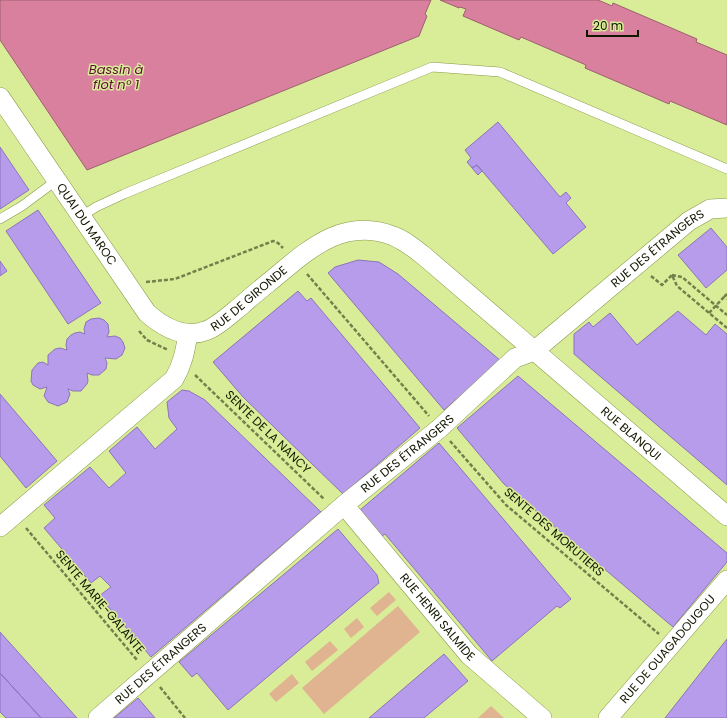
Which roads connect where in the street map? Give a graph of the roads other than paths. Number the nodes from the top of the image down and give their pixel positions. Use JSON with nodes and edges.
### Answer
{"nodes":[{"id":1,"x":0,"y":97,"type":"edge"},
{"id":2,"x":727,"y":169,"type":"edge"},
{"id":3,"x":57,"y":180,"type":"junction"},
{"id":4,"x":727,"y":208,"type":"edge"},
{"id":5,"x":82,"y":216,"type":"junction"},
{"id":6,"x":0,"y":220,"type":"edge"},
{"id":7,"x":188,"y":334,"type":"junction"},
{"id":8,"x":534,"y":350,"type":"junction"},
{"id":9,"x":344,"y":505,"type":"junction"},
{"id":10,"x":727,"y":516,"type":"edge"},
{"id":11,"x":0,"y":527,"type":"edge"},
{"id":12,"x":727,"y":580,"type":"edge"},
{"id":13,"x":98,"y":718,"type":"edge"},
{"id":14,"x":542,"y":718,"type":"edge"},
{"id":15,"x":608,"y":718,"type":"edge"}],
"edges":[{"from":1,"to":3,"type":"street","name":"QUAI DU MAROC"},
{"from":2,"to":5,"type":"lane"},
{"from":3,"to":5,"type":"street","name":"QUAI DU MAROC"},
{"from":3,"to":6,"type":"lane"},
{"from":4,"to":8,"type":"street","name":"RUE DES ÉTRANGERS"},
{"from":5,"to":7,"type":"street","name":"QUAI DU MAROC"},
{"from":7,"to":8,"type":"street","name":"RUE DE GIRONDE"},
{"from":7,"to":11,"type":"street"},
{"from":8,"to":9,"type":"street","name":"RUE DES ÉTRANGERS"},
{"from":8,"to":10,"type":"street","name":"RUE BLANQUI"},
{"from":9,"to":13,"type":"street","name":"RUE DES ÉTRANGERS"},
{"from":9,"to":14,"type":"street","name":"RUE HENRI SALMIDE"},
{"from":12,"to":15,"type":"street","name":"RUE DE OUAGADOUGOU"}]}
